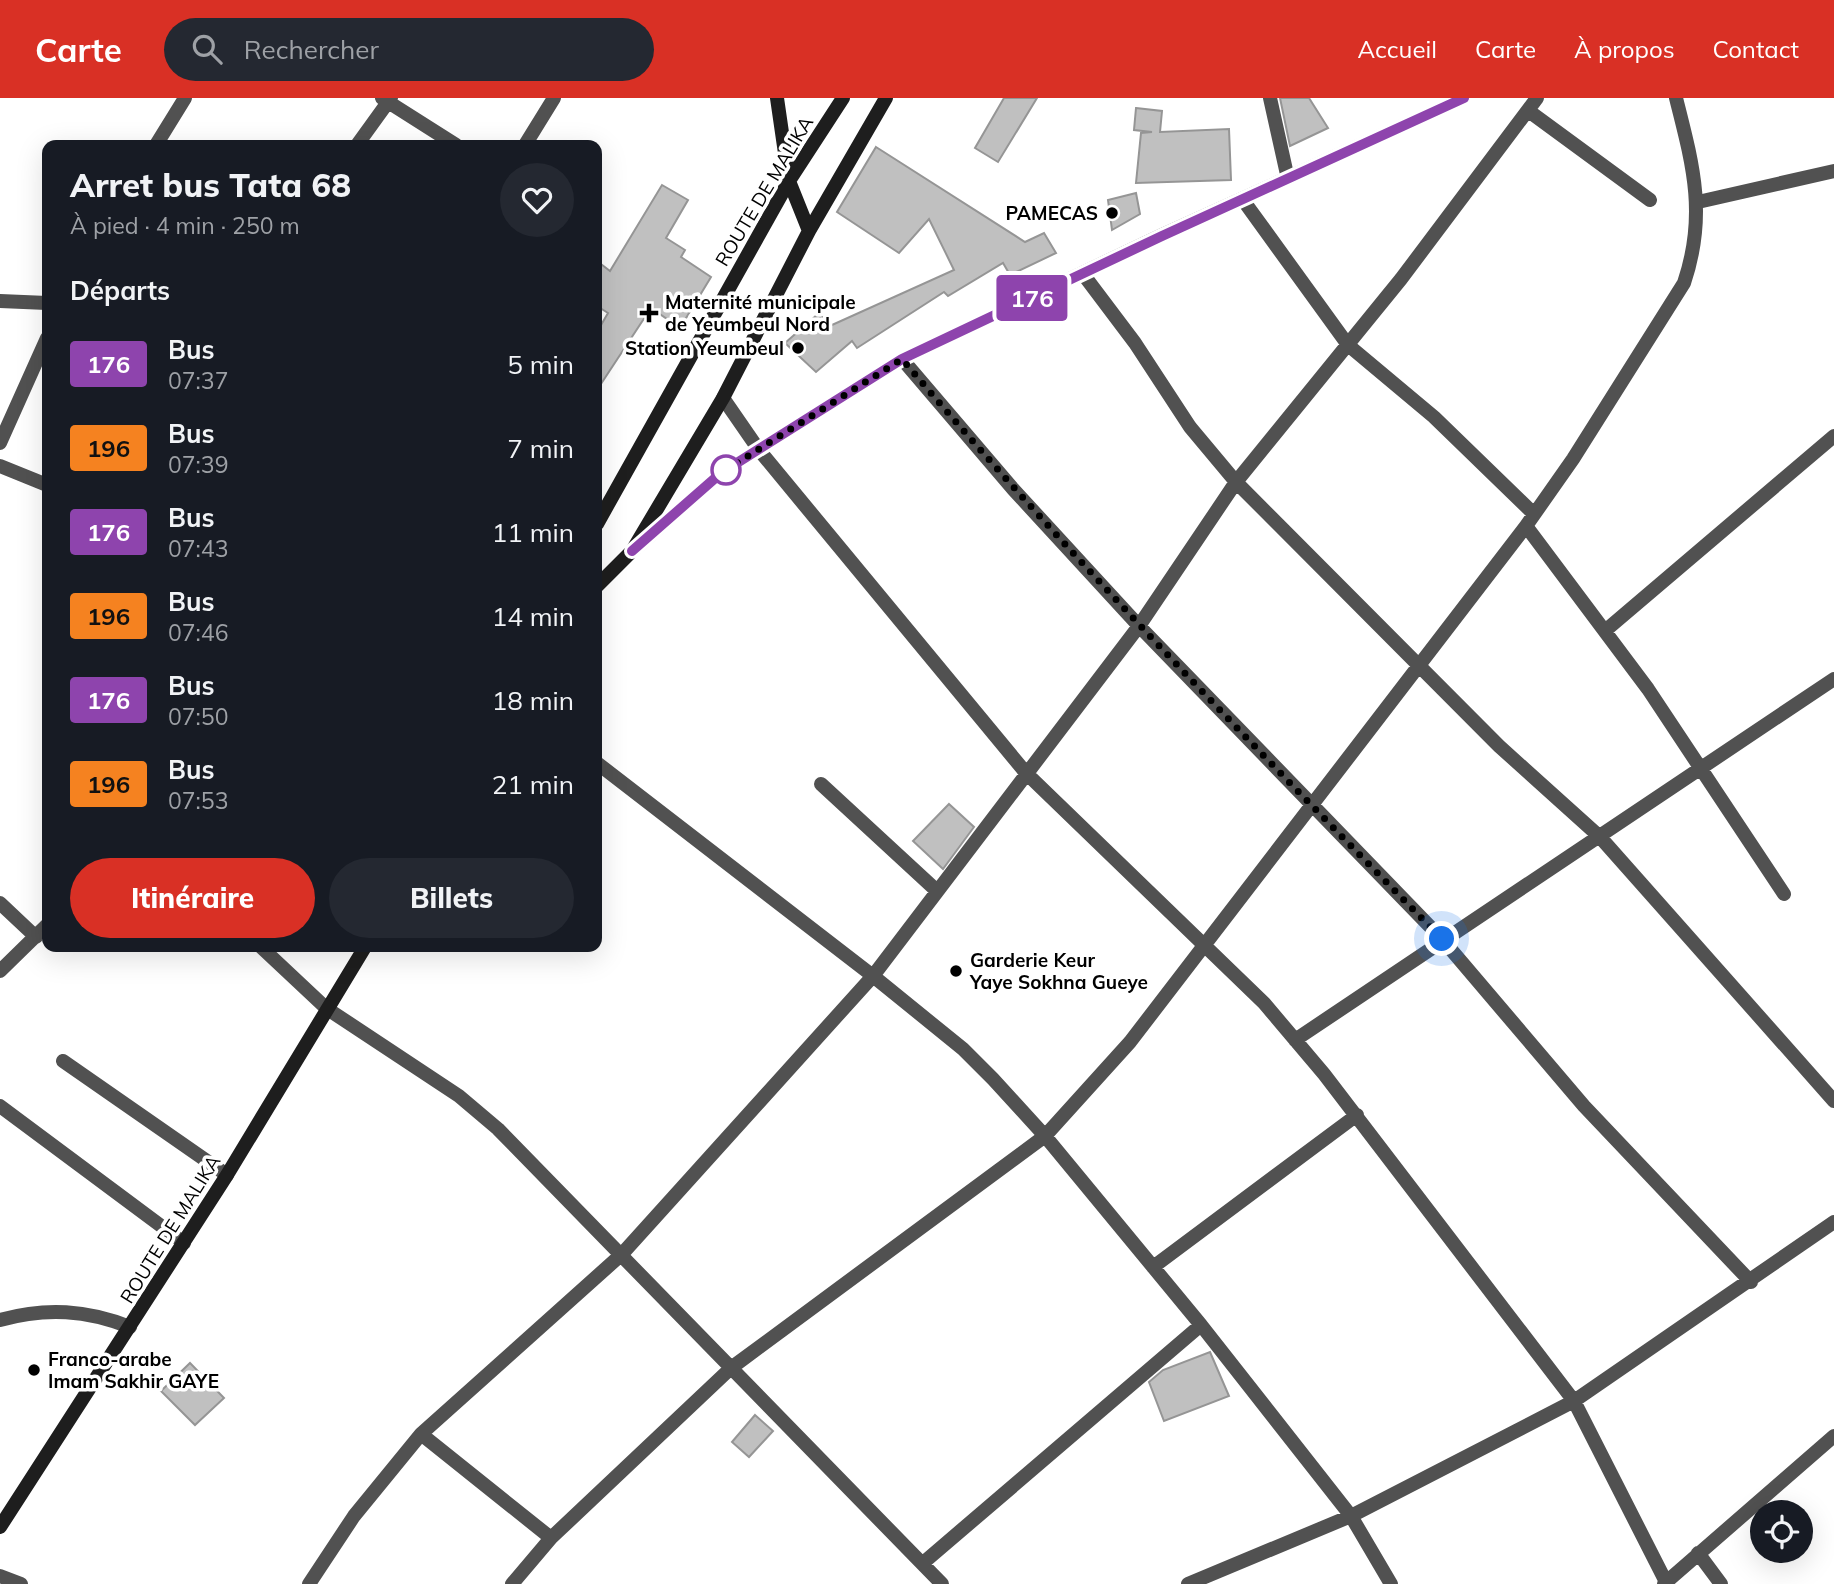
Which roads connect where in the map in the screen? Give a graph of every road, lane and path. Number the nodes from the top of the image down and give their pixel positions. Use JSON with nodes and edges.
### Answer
{"nodes":[{"id":1,"x":185,"y":98,"type":"edge"},
{"id":2,"x":554,"y":98,"type":"edge"},
{"id":3,"x":777,"y":98,"type":"edge"},
{"id":4,"x":843,"y":98,"type":"edge"},
{"id":5,"x":886,"y":98,"type":"edge"},
{"id":6,"x":1270,"y":98,"type":"edge"},
{"id":7,"x":1433,"y":98,"type":"edge"},
{"id":8,"x":1464,"y":98,"type":"edge"},
{"id":9,"x":1537,"y":98,"type":"edge"},
{"id":10,"x":1676,"y":98,"type":"edge"},
{"id":11,"x":387,"y":99,"type":"edge"},
{"id":12,"x":1530,"y":111,"type":"junction"},
{"id":13,"x":1428,"y":114,"type":"junction"},
{"id":14,"x":159,"y":140,"type":"edge"},
{"id":15,"x":360,"y":140,"type":"edge"},
{"id":16,"x":448,"y":140,"type":"edge"},
{"id":17,"x":528,"y":140,"type":"edge"},
{"id":18,"x":1834,"y":171,"type":"edge"},
{"id":19,"x":1288,"y":179,"type":"junction"},
{"id":20,"x":789,"y":181,"type":"junction"},
{"id":21,"x":1242,"y":200,"type":"junction"},
{"id":22,"x":1650,"y":200,"type":"dead end"},
{"id":23,"x":1699,"y":202,"type":"junction"},
{"id":24,"x":809,"y":231,"type":"junction"},
{"id":25,"x":1083,"y":274,"type":"junction"},
{"id":26,"x":0,"y":301,"type":"edge"},
{"id":27,"x":42,"y":303,"type":"edge"},
{"id":28,"x":1348,"y":345,"type":"junction"},
{"id":29,"x":42,"y":349,"type":"edge"},
{"id":30,"x":902,"y":359,"type":"junction"},
{"id":31,"x":723,"y":398,"type":"junction"},
{"id":32,"x":1834,"y":436,"type":"edge"},
{"id":33,"x":0,"y":443,"type":"edge"},
{"id":34,"x":759,"y":450,"type":"junction"},
{"id":35,"x":0,"y":466,"type":"edge"},
{"id":36,"x":1236,"y":482,"type":"junction"},
{"id":37,"x":42,"y":483,"type":"edge"},
{"id":38,"x":602,"y":515,"type":"edge"},
{"id":39,"x":1530,"y":520,"type":"junction"},
{"id":40,"x":632,"y":551,"type":"junction"},
{"id":41,"x":602,"y":581,"type":"edge"},
{"id":42,"x":1139,"y":626,"type":"junction"},
{"id":43,"x":1606,"y":630,"type":"junction"},
{"id":44,"x":1418,"y":663,"type":"junction"},
{"id":45,"x":1834,"y":679,"type":"edge"},
{"id":46,"x":602,"y":767,"type":"edge"},
{"id":47,"x":1701,"y":770,"type":"junction"},
{"id":48,"x":1026,"y":773,"type":"junction"},
{"id":49,"x":821,"y":784,"type":"dead end"},
{"id":50,"x":1311,"y":805,"type":"junction"},
{"id":51,"x":1600,"y":837,"type":"junction"},
{"id":52,"x":937,"y":891,"type":"junction"},
{"id":53,"x":1784,"y":894,"type":"dead end"},
{"id":54,"x":0,"y":903,"type":"edge"},
{"id":55,"x":42,"y":930,"type":"edge"},
{"id":56,"x":36,"y":937,"type":"junction"},
{"id":57,"x":1442,"y":939,"type":"junction"},
{"id":58,"x":1204,"y":943,"type":"junction"},
{"id":59,"x":266,"y":952,"type":"edge"},
{"id":60,"x":362,"y":952,"type":"edge"},
{"id":61,"x":0,"y":971,"type":"edge"},
{"id":62,"x":873,"y":976,"type":"junction"},
{"id":63,"x":326,"y":1008,"type":"junction"},
{"id":64,"x":1295,"y":1040,"type":"junction"},
{"id":65,"x":63,"y":1061,"type":"dead end"},
{"id":66,"x":1834,"y":1101,"type":"edge"},
{"id":67,"x":0,"y":1106,"type":"edge"},
{"id":68,"x":1357,"y":1115,"type":"junction"},
{"id":69,"x":1045,"y":1136,"type":"junction"},
{"id":70,"x":227,"y":1175,"type":"junction"},
{"id":71,"x":1834,"y":1222,"type":"edge"},
{"id":72,"x":184,"y":1243,"type":"junction"},
{"id":73,"x":622,"y":1254,"type":"junction"},
{"id":74,"x":1153,"y":1267,"type":"junction"},
{"id":75,"x":1751,"y":1282,"type":"junction"},
{"id":76,"x":0,"y":1320,"type":"edge"},
{"id":77,"x":1201,"y":1325,"type":"junction"},
{"id":78,"x":131,"y":1327,"type":"junction"},
{"id":79,"x":731,"y":1368,"type":"junction"},
{"id":80,"x":1574,"y":1401,"type":"junction"},
{"id":81,"x":421,"y":1434,"type":"junction"},
{"id":82,"x":1834,"y":1436,"type":"edge"},
{"id":83,"x":1352,"y":1516,"type":"junction"},
{"id":84,"x":0,"y":1527,"type":"edge"},
{"id":85,"x":551,"y":1538,"type":"junction"},
{"id":86,"x":1698,"y":1553,"type":"junction"},
{"id":87,"x":923,"y":1563,"type":"junction"},
{"id":88,"x":2,"y":1579,"type":"edge"},
{"id":89,"x":1665,"y":1583,"type":"edge"},
{"id":90,"x":21,"y":1584,"type":"edge"},
{"id":91,"x":309,"y":1584,"type":"edge"},
{"id":92,"x":512,"y":1584,"type":"edge"},
{"id":93,"x":942,"y":1584,"type":"edge"},
{"id":94,"x":1188,"y":1584,"type":"edge"},
{"id":95,"x":1391,"y":1584,"type":"edge"},
{"id":96,"x":1721,"y":1584,"type":"edge"}],
"edges":[{"from":1,"to":14,"type":"street"},
{"from":2,"to":17,"type":"street"},
{"from":3,"to":20,"type":"main road"},
{"from":4,"to":20,"type":"main road","name":"ROUTE DE MALIKA"},
{"from":5,"to":24,"type":"main road"},
{"from":6,"to":19,"type":"street"},
{"from":7,"to":13,"type":"street"},
{"from":8,"to":13,"type":"street"},
{"from":9,"to":12,"type":"street"},
{"from":10,"to":23,"type":"street"},
{"from":11,"to":15,"type":"street"},
{"from":11,"to":16,"type":"street"},
{"from":12,"to":22,"type":"street"},
{"from":12,"to":28,"type":"street"},
{"from":13,"to":19,"type":"street"},
{"from":18,"to":23,"type":"street"},
{"from":19,"to":21,"type":"street"},
{"from":20,"to":24,"type":"main road"},
{"from":20,"to":38,"type":"main road","name":"ROUTE DE MALIKA"},
{"from":21,"to":25,"type":"street"},
{"from":21,"to":28,"type":"street"},
{"from":23,"to":39,"type":"street"},
{"from":24,"to":31,"type":"main road"},
{"from":25,"to":30,"type":"street"},
{"from":25,"to":36,"type":"street"},
{"from":26,"to":27,"type":"street"},
{"from":28,"to":36,"type":"street"},
{"from":28,"to":39,"type":"street"},
{"from":29,"to":33,"type":"street"},
{"from":30,"to":34,"type":"street"},
{"from":30,"to":42,"type":"street"},
{"from":31,"to":34,"type":"street"},
{"from":31,"to":40,"type":"main road"},
{"from":32,"to":43,"type":"street"},
{"from":34,"to":40,"type":"street"},
{"from":34,"to":48,"type":"street"},
{"from":35,"to":37,"type":"street"},
{"from":36,"to":42,"type":"street"},
{"from":36,"to":44,"type":"street"},
{"from":39,"to":43,"type":"street"},
{"from":39,"to":44,"type":"street"},
{"from":40,"to":41,"type":"main road"},
{"from":42,"to":48,"type":"street"},
{"from":42,"to":50,"type":"street"},
{"from":43,"to":47,"type":"street"},
{"from":44,"to":50,"type":"street"},
{"from":44,"to":51,"type":"street"},
{"from":45,"to":47,"type":"street"},
{"from":46,"to":62,"type":"street"},
{"from":47,"to":51,"type":"street"},
{"from":47,"to":53,"type":"street"},
{"from":48,"to":52,"type":"street"},
{"from":48,"to":58,"type":"street"},
{"from":49,"to":52,"type":"street"},
{"from":50,"to":57,"type":"street"},
{"from":50,"to":58,"type":"street"},
{"from":51,"to":57,"type":"street"},
{"from":51,"to":66,"type":"street"},
{"from":52,"to":62,"type":"street"},
{"from":54,"to":56,"type":"street"},
{"from":55,"to":56,"type":"street"},
{"from":56,"to":61,"type":"street"},
{"from":57,"to":64,"type":"street"},
{"from":57,"to":75,"type":"street"},
{"from":58,"to":64,"type":"street"},
{"from":58,"to":69,"type":"street"},
{"from":59,"to":63,"type":"street"},
{"from":60,"to":63,"type":"main road","name":"ROUTE DE MALIKA"},
{"from":62,"to":69,"type":"street"},
{"from":62,"to":73,"type":"street"},
{"from":63,"to":70,"type":"main road","name":"ROUTE DE MALIKA"},
{"from":63,"to":73,"type":"street"},
{"from":64,"to":68,"type":"street"},
{"from":65,"to":70,"type":"street"},
{"from":67,"to":72,"type":"street"},
{"from":68,"to":74,"type":"street"},
{"from":68,"to":80,"type":"street"},
{"from":69,"to":74,"type":"street"},
{"from":69,"to":79,"type":"street"},
{"from":70,"to":72,"type":"main road","name":"ROUTE DE MALIKA"},
{"from":71,"to":75,"type":"street"},
{"from":72,"to":78,"type":"main road","name":"ROUTE DE MALIKA"},
{"from":73,"to":79,"type":"street"},
{"from":73,"to":81,"type":"street"},
{"from":74,"to":77,"type":"street"},
{"from":75,"to":80,"type":"street"},
{"from":76,"to":78,"type":"street"},
{"from":77,"to":83,"type":"street"},
{"from":77,"to":87,"type":"street"},
{"from":78,"to":84,"type":"main road","name":"ROUTE DE MALIKA"},
{"from":79,"to":85,"type":"street"},
{"from":79,"to":87,"type":"street"},
{"from":80,"to":83,"type":"street"},
{"from":80,"to":89,"type":"street"},
{"from":81,"to":85,"type":"street"},
{"from":81,"to":91,"type":"street"},
{"from":82,"to":86,"type":"street"},
{"from":83,"to":94,"type":"street"},
{"from":83,"to":95,"type":"street"},
{"from":85,"to":92,"type":"street"},
{"from":86,"to":89,"type":"street"},
{"from":86,"to":96,"type":"street"},
{"from":87,"to":93,"type":"street"},
{"from":88,"to":90,"type":"street"}]}
